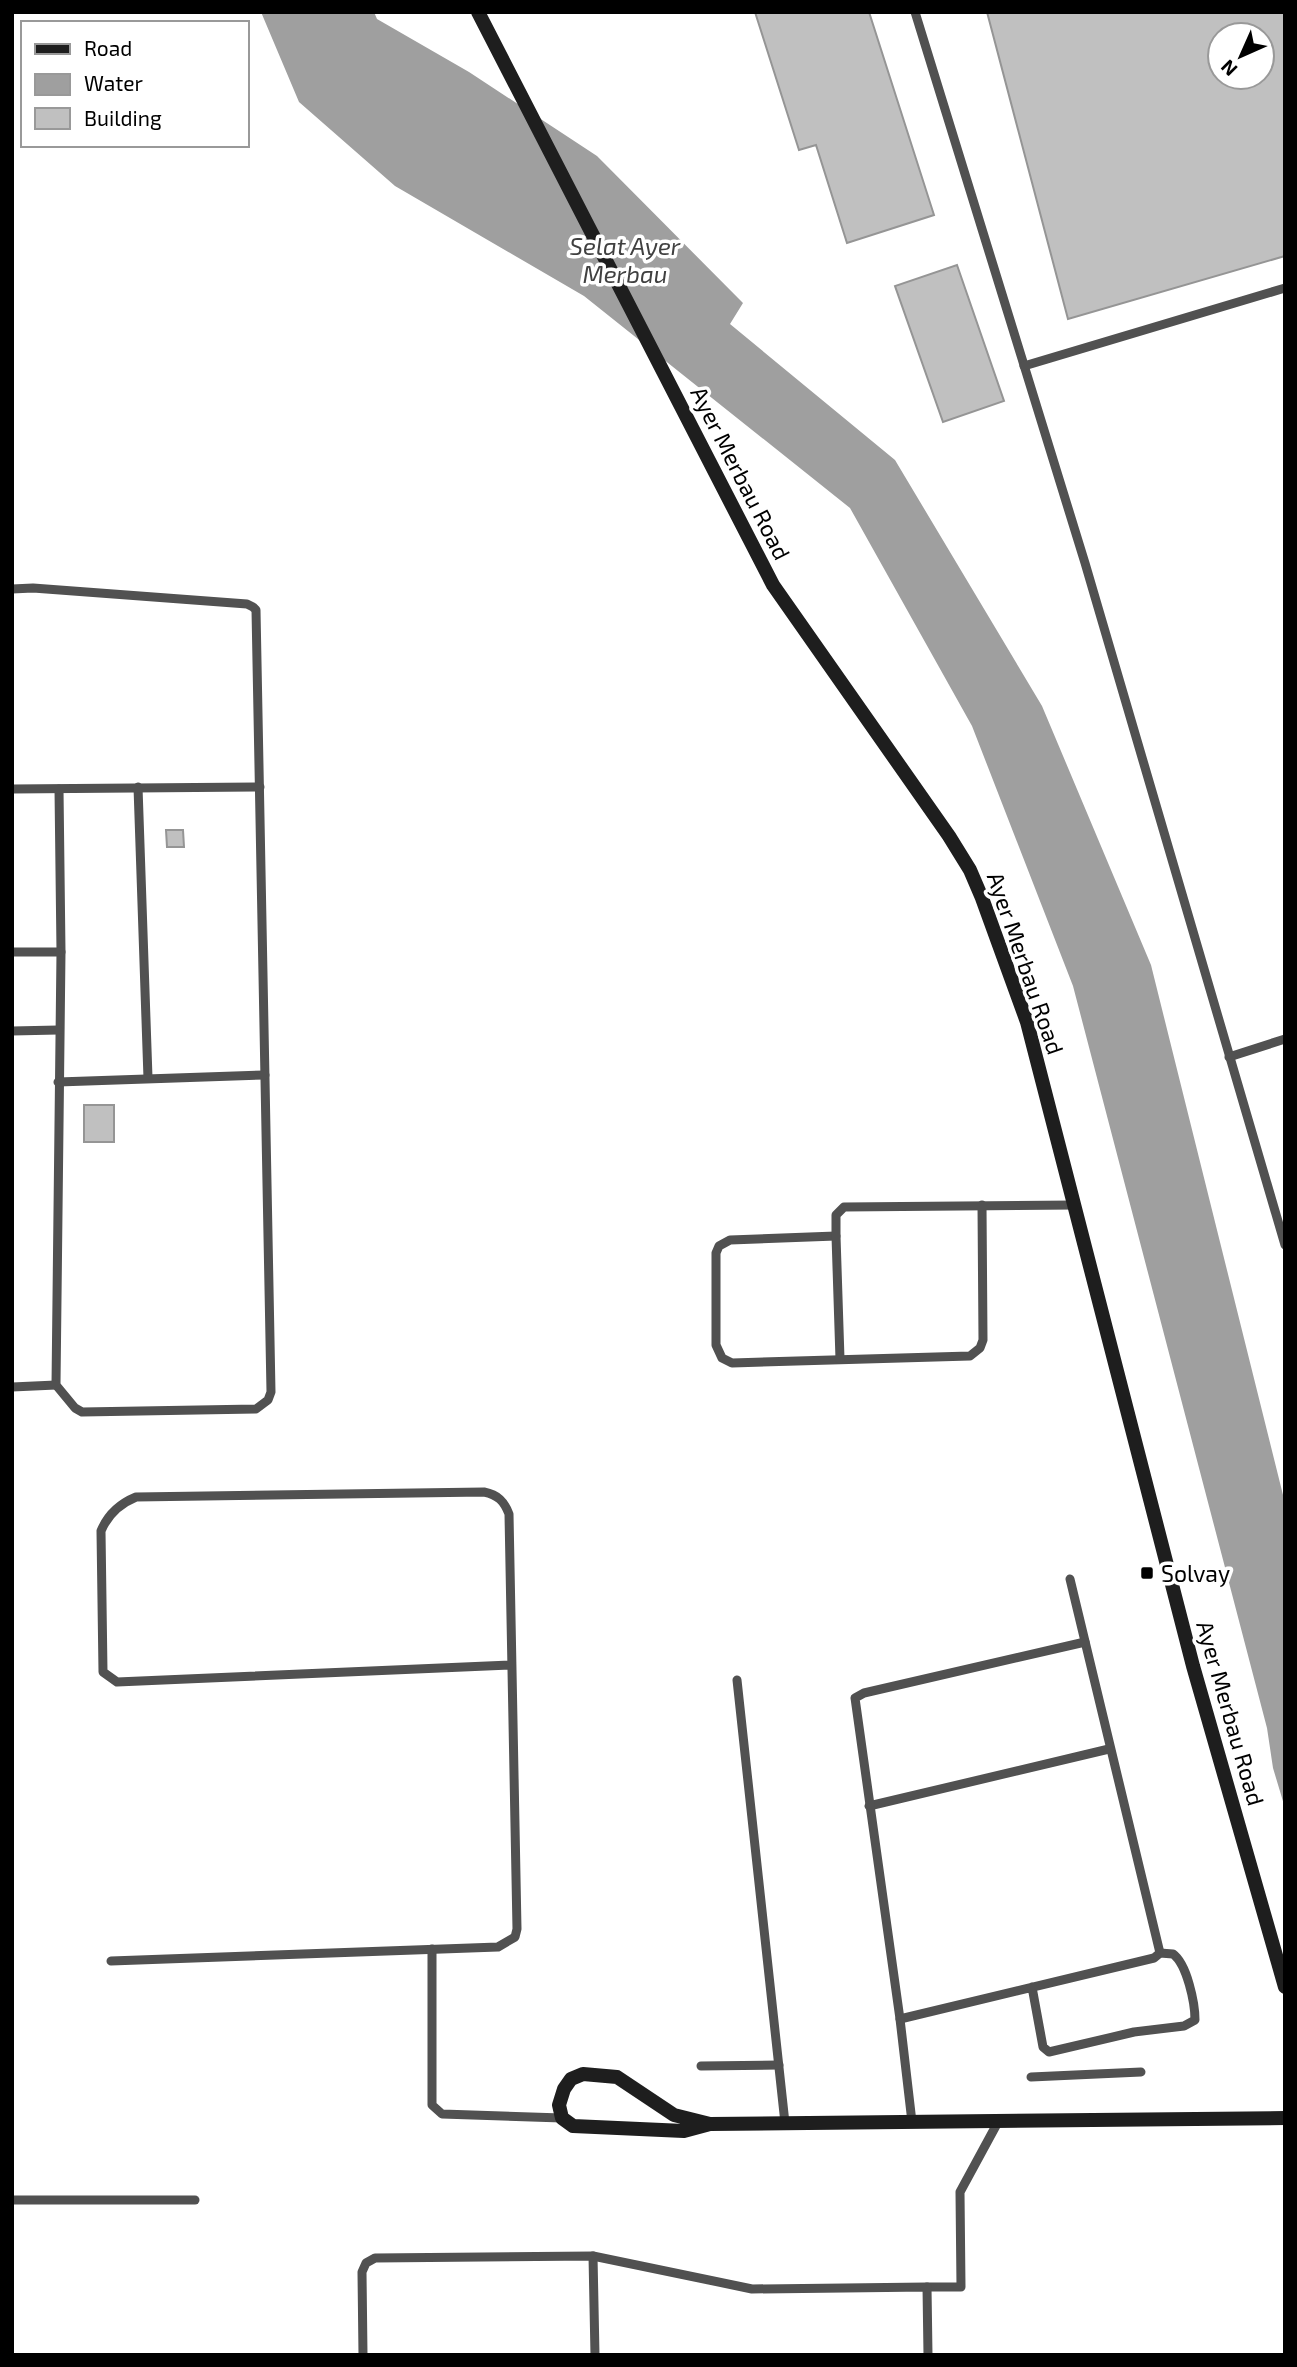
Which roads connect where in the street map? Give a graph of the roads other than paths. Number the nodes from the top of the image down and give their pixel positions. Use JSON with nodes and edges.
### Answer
{"nodes":[{"id":1,"x":478,"y":12,"type":"edge"},
{"id":2,"x":915,"y":12,"type":"edge"},
{"id":3,"x":1285,"y":288,"type":"edge"},
{"id":4,"x":1024,"y":366,"type":"junction"},
{"id":5,"x":12,"y":589,"type":"edge"},
{"id":6,"x":138,"y":787,"type":"junction"},
{"id":7,"x":260,"y":787,"type":"junction"},
{"id":8,"x":12,"y":789,"type":"edge"},
{"id":9,"x":60,"y":789,"type":"junction"},
{"id":10,"x":12,"y":952,"type":"edge"},
{"id":11,"x":61,"y":952,"type":"junction"},
{"id":12,"x":58,"y":1030,"type":"junction"},
{"id":13,"x":12,"y":1031,"type":"edge"},
{"id":14,"x":1285,"y":1039,"type":"edge"},
{"id":15,"x":1230,"y":1057,"type":"junction"},
{"id":16,"x":265,"y":1075,"type":"junction"},
{"id":17,"x":148,"y":1078,"type":"junction"},
{"id":18,"x":58,"y":1082,"type":"junction"},
{"id":19,"x":982,"y":1205,"type":"junction"},
{"id":20,"x":1075,"y":1205,"type":"junction"},
{"id":21,"x":836,"y":1236,"type":"junction"},
{"id":22,"x":1285,"y":1245,"type":"edge"},
{"id":23,"x":840,"y":1359,"type":"junction"},
{"id":24,"x":56,"y":1385,"type":"junction"},
{"id":25,"x":12,"y":1387,"type":"edge"},
{"id":26,"x":1070,"y":1580,"type":"dead end"},
{"id":27,"x":1085,"y":1642,"type":"junction"},
{"id":28,"x":511,"y":1665,"type":"junction"},
{"id":29,"x":737,"y":1680,"type":"dead end"},
{"id":30,"x":1110,"y":1749,"type":"junction"},
{"id":31,"x":869,"y":1806,"type":"junction"},
{"id":32,"x":432,"y":1949,"type":"junction"},
{"id":33,"x":1160,"y":1953,"type":"junction"},
{"id":34,"x":111,"y":1961,"type":"dead end"},
{"id":35,"x":1032,"y":1987,"type":"junction"},
{"id":36,"x":1285,"y":1987,"type":"edge"},
{"id":37,"x":900,"y":2019,"type":"junction"},
{"id":38,"x":701,"y":2066,"type":"dead end"},
{"id":39,"x":779,"y":2066,"type":"junction"},
{"id":40,"x":1141,"y":2072,"type":"dead end"},
{"id":41,"x":1031,"y":2077,"type":"dead end"},
{"id":42,"x":562,"y":2118,"type":"junction"},
{"id":43,"x":1285,"y":2118,"type":"edge"},
{"id":44,"x":912,"y":2122,"type":"junction"},
{"id":45,"x":998,"y":2122,"type":"junction"},
{"id":46,"x":785,"y":2123,"type":"junction"},
{"id":47,"x":710,"y":2124,"type":"junction"},
{"id":48,"x":12,"y":2200,"type":"edge"},
{"id":49,"x":195,"y":2200,"type":"dead end"},
{"id":50,"x":593,"y":2256,"type":"junction"},
{"id":51,"x":927,"y":2287,"type":"junction"},
{"id":52,"x":363,"y":2355,"type":"edge"},
{"id":53,"x":595,"y":2355,"type":"edge"},
{"id":54,"x":928,"y":2355,"type":"edge"}],
"edges":[{"from":1,"to":20,"type":"street","name":"Ayer Merbau Road"},
{"from":2,"to":4,"type":"lane"},
{"from":3,"to":4,"type":"lane"},
{"from":4,"to":15,"type":"lane"},
{"from":5,"to":7,"type":"lane"},
{"from":6,"to":7,"type":"lane"},
{"from":6,"to":9,"type":"lane"},
{"from":6,"to":17,"type":"lane"},
{"from":7,"to":16,"type":"lane"},
{"from":8,"to":9,"type":"lane"},
{"from":9,"to":11,"type":"lane"},
{"from":10,"to":11,"type":"lane"},
{"from":11,"to":12,"type":"lane"},
{"from":12,"to":13,"type":"lane"},
{"from":12,"to":18,"type":"lane"},
{"from":14,"to":15,"type":"lane"},
{"from":15,"to":22,"type":"lane"},
{"from":16,"to":17,"type":"lane"},
{"from":16,"to":24,"type":"lane"},
{"from":17,"to":18,"type":"lane"},
{"from":18,"to":24,"type":"lane"},
{"from":19,"to":20,"type":"lane"},
{"from":19,"to":21,"type":"lane"},
{"from":19,"to":23,"type":"lane"},
{"from":20,"to":36,"type":"street","name":"Ayer Merbau Road"},
{"from":21,"to":23,"type":"lane"},
{"from":21,"to":23,"type":"lane"},
{"from":24,"to":25,"type":"lane"},
{"from":26,"to":27,"type":"lane"},
{"from":27,"to":30,"type":"lane"},
{"from":27,"to":31,"type":"lane"},
{"from":28,"to":28,"type":"lane"},
{"from":28,"to":32,"type":"lane"},
{"from":29,"to":39,"type":"lane"},
{"from":30,"to":31,"type":"lane"},
{"from":30,"to":33,"type":"lane"},
{"from":31,"to":37,"type":"lane"},
{"from":32,"to":34,"type":"lane"},
{"from":32,"to":42,"type":"lane"},
{"from":33,"to":35,"type":"lane"},
{"from":33,"to":35,"type":"lane"},
{"from":35,"to":37,"type":"lane"},
{"from":37,"to":44,"type":"lane"},
{"from":38,"to":39,"type":"lane"},
{"from":39,"to":46,"type":"lane"},
{"from":40,"to":41,"type":"lane"},
{"from":42,"to":47,"type":"street"},
{"from":42,"to":47,"type":"street"},
{"from":43,"to":45,"type":"street"},
{"from":44,"to":45,"type":"street"},
{"from":44,"to":46,"type":"street"},
{"from":45,"to":51,"type":"lane"},
{"from":46,"to":47,"type":"street"},
{"from":48,"to":49,"type":"lane"},
{"from":50,"to":51,"type":"lane"},
{"from":50,"to":52,"type":"lane"},
{"from":50,"to":53,"type":"lane"},
{"from":51,"to":54,"type":"lane"}]}
